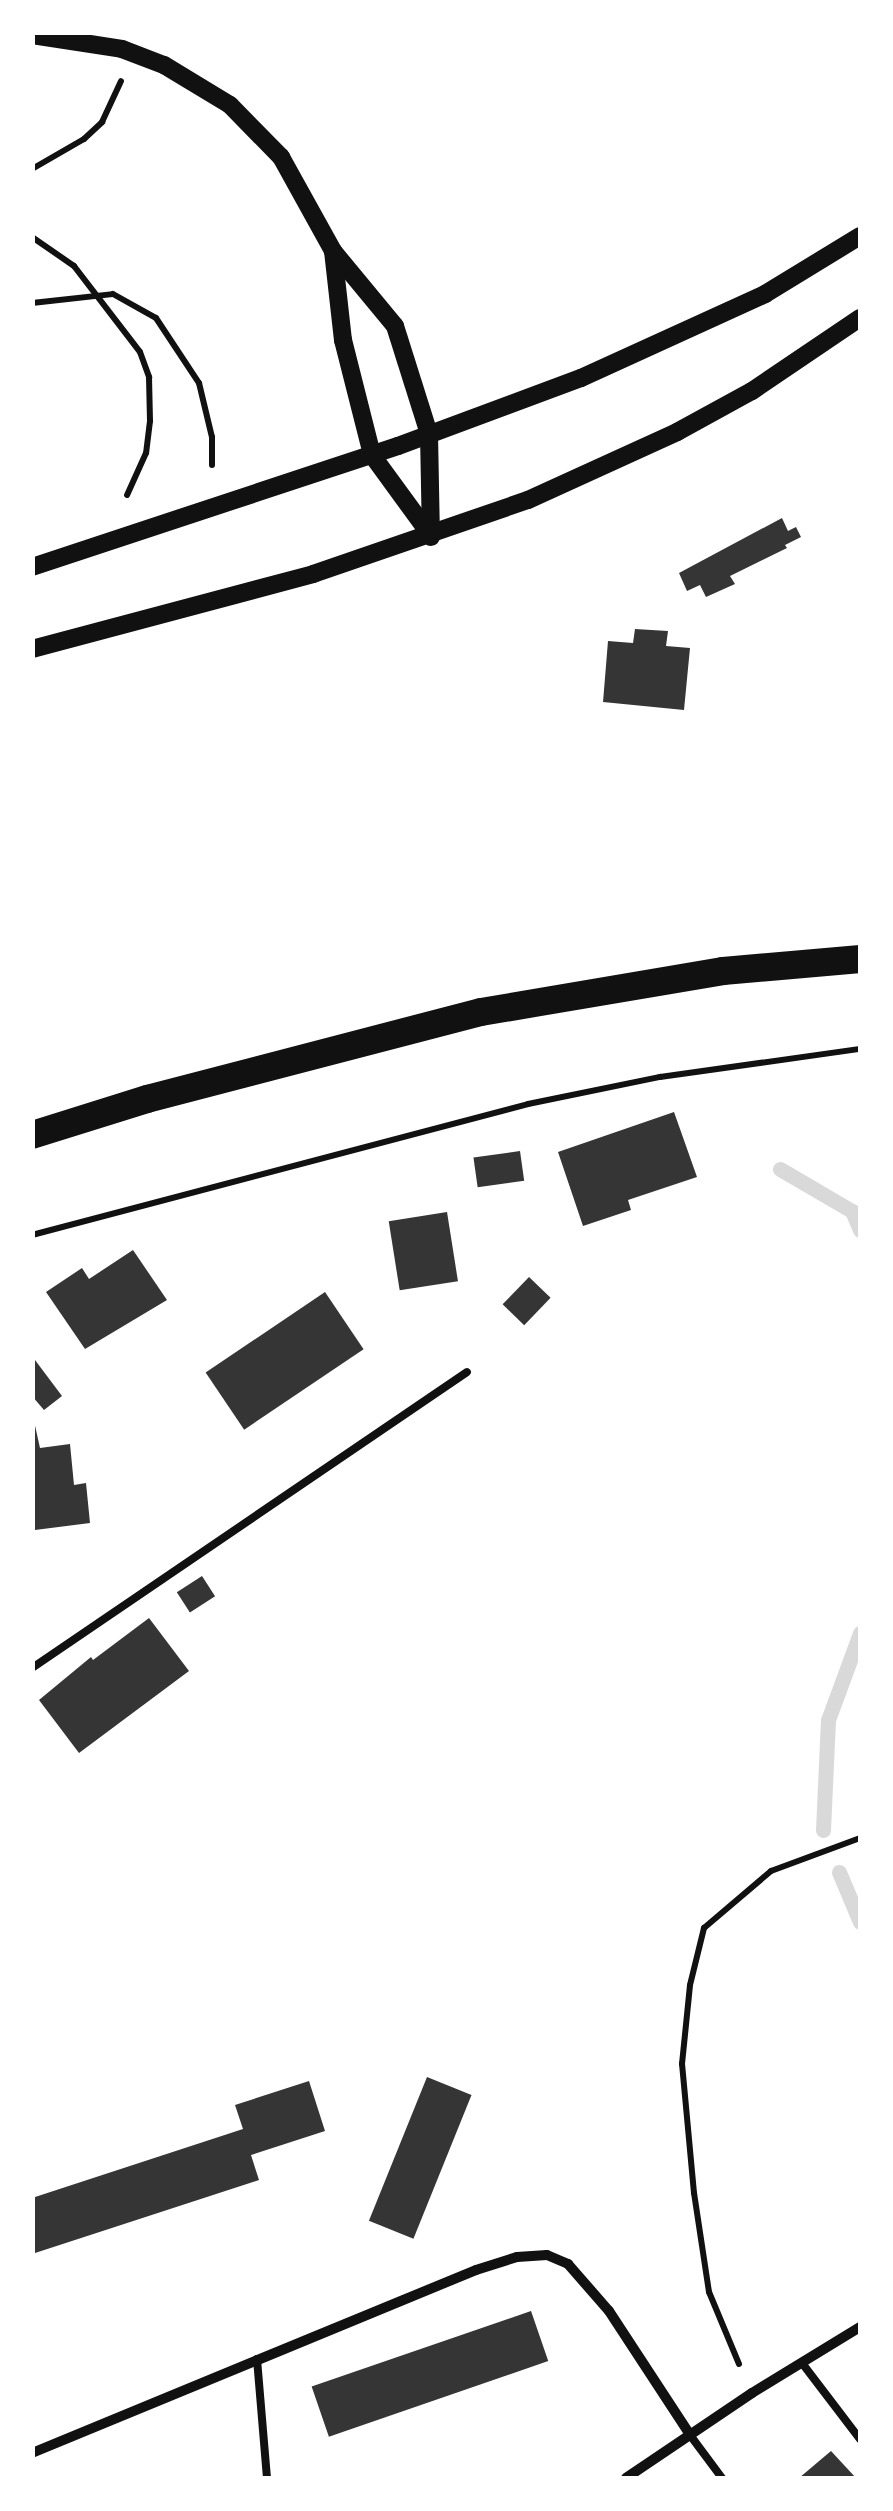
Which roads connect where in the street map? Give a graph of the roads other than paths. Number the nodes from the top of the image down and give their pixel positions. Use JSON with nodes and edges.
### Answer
{"nodes":[{"id":1,"x":32,"y":35,"type":"edge"},
{"id":2,"x":860,"y":236,"type":"edge"},
{"id":3,"x":333,"y":251,"type":"junction"},
{"id":4,"x":860,"y":318,"type":"edge"},
{"id":5,"x":429,"y":434,"type":"junction"},
{"id":6,"x":372,"y":454,"type":"junction"},
{"id":7,"x":432,"y":537,"type":"junction"},
{"id":8,"x":32,"y":566,"type":"edge"},
{"id":9,"x":32,"y":649,"type":"edge"},
{"id":10,"x":860,"y":959,"type":"edge"},
{"id":11,"x":32,"y":1135,"type":"edge"},
{"id":12,"x":467,"y":1372,"type":"dead end"},
{"id":13,"x":32,"y":1668,"type":"edge"},
{"id":14,"x":860,"y":2328,"type":"edge"},
{"id":15,"x":256,"y":2357,"type":"junction"},
{"id":16,"x":802,"y":2363,"type":"junction"},
{"id":17,"x":690,"y":2435,"type":"junction"},
{"id":18,"x":860,"y":2439,"type":"edge"},
{"id":19,"x":32,"y":2453,"type":"edge"},
{"id":20,"x":267,"y":2478,"type":"edge"},
{"id":21,"x":626,"y":2478,"type":"edge"},
{"id":22,"x":722,"y":2478,"type":"edge"}],
"edges":[{"from":1,"to":3,"type":"street"},
{"from":2,"to":5,"type":"street"},
{"from":3,"to":5,"type":"street"},
{"from":3,"to":6,"type":"street"},
{"from":4,"to":7,"type":"street"},
{"from":5,"to":6,"type":"street"},
{"from":5,"to":7,"type":"street"},
{"from":6,"to":7,"type":"street"},
{"from":6,"to":8,"type":"street"},
{"from":7,"to":9,"type":"street"},
{"from":10,"to":11,"type":"highway"},
{"from":12,"to":13,"type":"lane"},
{"from":14,"to":16,"type":"street"},
{"from":15,"to":17,"type":"street"},
{"from":15,"to":19,"type":"street"},
{"from":15,"to":20,"type":"lane"},
{"from":16,"to":17,"type":"street"},
{"from":16,"to":18,"type":"lane"},
{"from":17,"to":21,"type":"street"},
{"from":17,"to":22,"type":"lane"}]}
